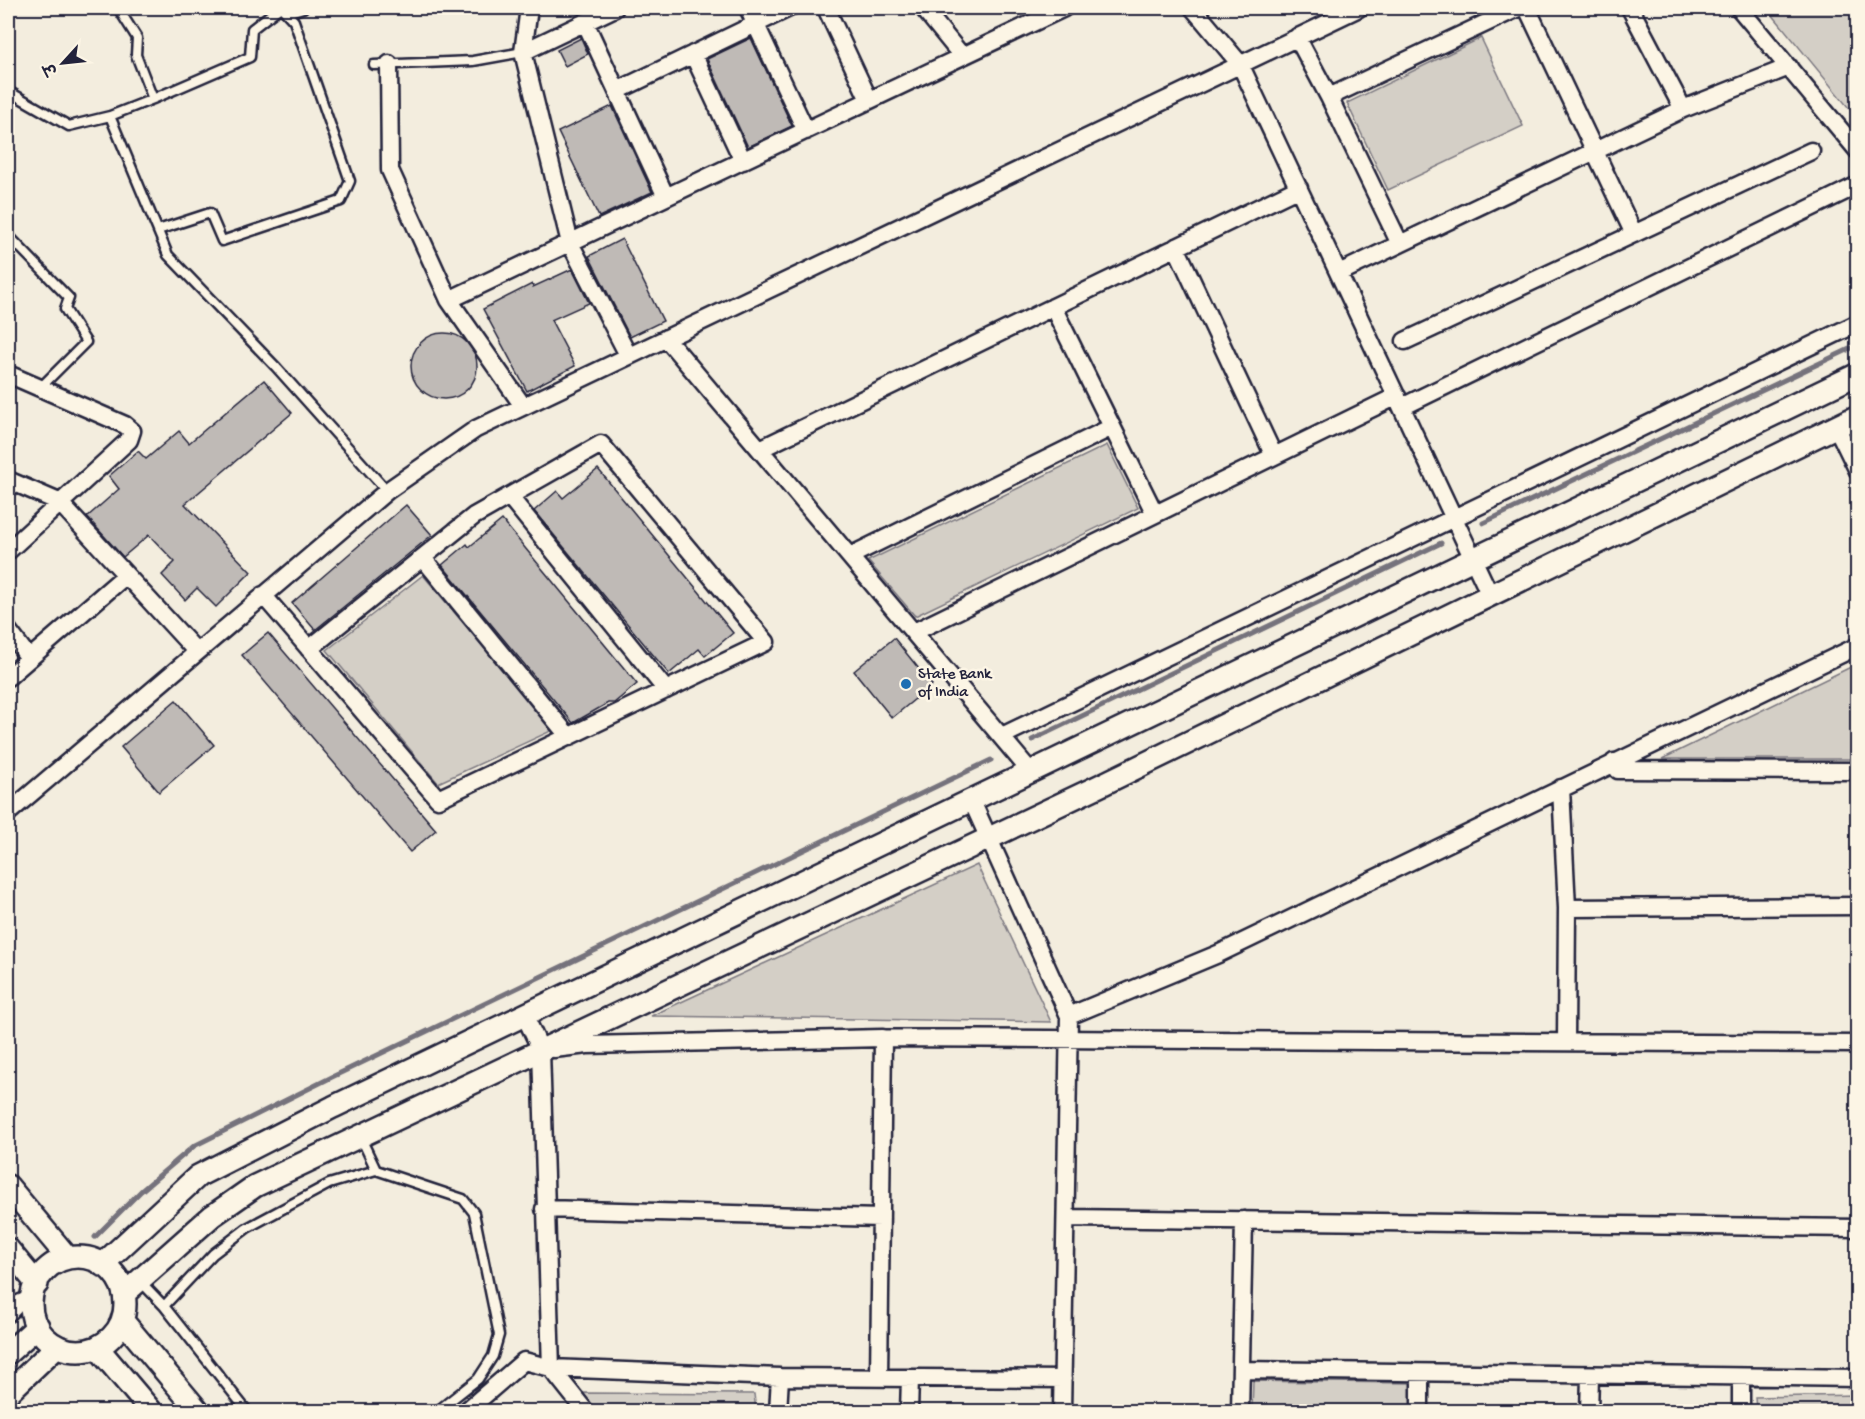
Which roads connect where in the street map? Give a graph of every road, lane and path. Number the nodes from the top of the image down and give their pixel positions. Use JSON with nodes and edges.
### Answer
{"nodes":[{"id":1,"x":118,"y":8,"type":"edge"},
{"id":2,"x":303,"y":8,"type":"edge"},
{"id":3,"x":529,"y":8,"type":"edge"},
{"id":4,"x":615,"y":8,"type":"edge"},
{"id":5,"x":748,"y":8,"type":"edge"},
{"id":6,"x":789,"y":8,"type":"edge"},
{"id":7,"x":826,"y":8,"type":"edge"},
{"id":8,"x":923,"y":8,"type":"edge"},
{"id":9,"x":1193,"y":8,"type":"edge"},
{"id":10,"x":1359,"y":8,"type":"edge"},
{"id":11,"x":1518,"y":8,"type":"edge"},
{"id":12,"x":1527,"y":8,"type":"edge"},
{"id":13,"x":1630,"y":8,"type":"edge"},
{"id":14,"x":1739,"y":8,"type":"edge"},
{"id":15,"x":283,"y":9,"type":"edge"},
{"id":16,"x":1052,"y":10,"type":"edge"},
{"id":17,"x":585,"y":22,"type":"junction"},
{"id":18,"x":756,"y":24,"type":"junction"},
{"id":19,"x":1298,"y":37,"type":"junction"},
{"id":20,"x":523,"y":52,"type":"junction"},
{"id":21,"x":693,"y":54,"type":"junction"},
{"id":22,"x":962,"y":56,"type":"junction"},
{"id":23,"x":1240,"y":64,"type":"junction"},
{"id":24,"x":381,"y":65,"type":"joint"},
{"id":25,"x":1789,"y":68,"type":"junction"},
{"id":26,"x":617,"y":91,"type":"junction"},
{"id":27,"x":8,"y":92,"type":"edge"},
{"id":28,"x":1329,"y":97,"type":"junction"},
{"id":29,"x":153,"y":99,"type":"junction"},
{"id":30,"x":869,"y":100,"type":"junction"},
{"id":31,"x":1683,"y":109,"type":"junction"},
{"id":32,"x":110,"y":116,"type":"junction"},
{"id":33,"x":806,"y":131,"type":"junction"},
{"id":34,"x":1595,"y":151,"type":"junction"},
{"id":35,"x":1811,"y":151,"type":"dead end"},
{"id":36,"x":1857,"y":151,"type":"edge"},
{"id":37,"x":743,"y":160,"type":"junction"},
{"id":38,"x":1857,"y":184,"type":"edge"},
{"id":39,"x":1299,"y":189,"type":"junction"},
{"id":40,"x":666,"y":197,"type":"junction"},
{"id":41,"x":158,"y":230,"type":"junction"},
{"id":42,"x":1634,"y":234,"type":"junction"},
{"id":43,"x":8,"y":235,"type":"edge"},
{"id":44,"x":570,"y":243,"type":"junction"},
{"id":45,"x":1400,"y":244,"type":"junction"},
{"id":46,"x":1176,"y":248,"type":"junction"},
{"id":47,"x":1339,"y":273,"type":"junction"},
{"id":48,"x":449,"y":300,"type":"junction"},
{"id":49,"x":1053,"y":307,"type":"junction"},
{"id":50,"x":1857,"y":323,"type":"edge"},
{"id":51,"x":666,"y":338,"type":"junction"},
{"id":52,"x":1405,"y":341,"type":"dead end"},
{"id":53,"x":628,"y":355,"type":"junction"},
{"id":54,"x":8,"y":374,"type":"edge"},
{"id":55,"x":1857,"y":374,"type":"edge"},
{"id":56,"x":40,"y":388,"type":"junction"},
{"id":57,"x":1399,"y":401,"type":"junction"},
{"id":58,"x":523,"y":406,"type":"junction"},
{"id":59,"x":1857,"y":416,"type":"edge"},
{"id":60,"x":1836,"y":426,"type":"junction"},
{"id":61,"x":1112,"y":427,"type":"junction"},
{"id":62,"x":760,"y":449,"type":"junction"},
{"id":63,"x":1274,"y":456,"type":"junction"},
{"id":64,"x":1857,"y":471,"type":"edge"},
{"id":65,"x":8,"y":480,"type":"edge"},
{"id":66,"x":387,"y":491,"type":"junction"},
{"id":67,"x":508,"y":496,"type":"junction"},
{"id":68,"x":59,"y":502,"type":"junction"},
{"id":69,"x":1155,"y":514,"type":"junction"},
{"id":70,"x":1454,"y":517,"type":"junction"},
{"id":71,"x":8,"y":551,"type":"edge"},
{"id":72,"x":850,"y":556,"type":"junction"},
{"id":73,"x":423,"y":558,"type":"junction"},
{"id":74,"x":1473,"y":558,"type":"junction"},
{"id":75,"x":126,"y":575,"type":"junction"},
{"id":76,"x":262,"y":595,"type":"junction"},
{"id":77,"x":1490,"y":595,"type":"junction"},
{"id":78,"x":8,"y":630,"type":"edge"},
{"id":79,"x":914,"y":632,"type":"junction"},
{"id":80,"x":1857,"y":646,"type":"edge"},
{"id":81,"x":309,"y":649,"type":"junction"},
{"id":82,"x":196,"y":651,"type":"junction"},
{"id":83,"x":29,"y":658,"type":"junction"},
{"id":84,"x":8,"y":677,"type":"edge"},
{"id":85,"x":666,"y":690,"type":"junction"},
{"id":86,"x":569,"y":736,"type":"junction"},
{"id":87,"x":1002,"y":736,"type":"junction"},
{"id":88,"x":1614,"y":762,"type":"junction"},
{"id":89,"x":1030,"y":771,"type":"junction"},
{"id":90,"x":1857,"y":771,"type":"edge"},
{"id":91,"x":1561,"y":788,"type":"junction"},
{"id":92,"x":971,"y":799,"type":"junction"},
{"id":93,"x":8,"y":813,"type":"edge"},
{"id":94,"x":990,"y":838,"type":"junction"},
{"id":95,"x":1857,"y":906,"type":"edge"},
{"id":96,"x":1567,"y":908,"type":"junction"},
{"id":97,"x":524,"y":1014,"type":"junction"},
{"id":98,"x":1069,"y":1016,"type":"junction"},
{"id":99,"x":883,"y":1038,"type":"junction"},
{"id":100,"x":1069,"y":1040,"type":"junction"},
{"id":101,"x":1566,"y":1042,"type":"junction"},
{"id":102,"x":1857,"y":1044,"type":"edge"},
{"id":103,"x":541,"y":1050,"type":"junction"},
{"id":104,"x":360,"y":1136,"type":"junction"},
{"id":105,"x":376,"y":1170,"type":"junction"},
{"id":106,"x":8,"y":1186,"type":"edge"},
{"id":107,"x":544,"y":1209,"type":"junction"},
{"id":108,"x":880,"y":1218,"type":"junction"},
{"id":109,"x":1066,"y":1218,"type":"junction"},
{"id":110,"x":1244,"y":1221,"type":"junction"},
{"id":111,"x":1857,"y":1228,"type":"edge"},
{"id":112,"x":8,"y":1249,"type":"edge"},
{"id":113,"x":68,"y":1258,"type":"junction"},
{"id":114,"x":102,"y":1264,"type":"junction"},
{"id":115,"x":132,"y":1287,"type":"junction"},
{"id":116,"x":34,"y":1291,"type":"junction"},
{"id":117,"x":164,"y":1306,"type":"junction"},
{"id":118,"x":8,"y":1312,"type":"edge"},
{"id":119,"x":122,"y":1320,"type":"junction"},
{"id":120,"x":38,"y":1326,"type":"junction"},
{"id":121,"x":57,"y":1346,"type":"junction"},
{"id":122,"x":97,"y":1347,"type":"junction"},
{"id":123,"x":8,"y":1353,"type":"edge"},
{"id":124,"x":551,"y":1368,"type":"junction"},
{"id":125,"x":1241,"y":1370,"type":"junction"},
{"id":126,"x":1420,"y":1372,"type":"junction"},
{"id":127,"x":1590,"y":1376,"type":"junction"},
{"id":128,"x":780,"y":1377,"type":"junction"},
{"id":129,"x":879,"y":1378,"type":"junction"},
{"id":130,"x":910,"y":1378,"type":"junction"},
{"id":131,"x":1741,"y":1378,"type":"junction"},
{"id":132,"x":1857,"y":1378,"type":"edge"},
{"id":133,"x":1063,"y":1379,"type":"junction"},
{"id":134,"x":8,"y":1393,"type":"edge"},
{"id":135,"x":152,"y":1412,"type":"edge"},
{"id":136,"x":199,"y":1412,"type":"edge"},
{"id":137,"x":248,"y":1412,"type":"edge"},
{"id":138,"x":436,"y":1412,"type":"edge"},
{"id":139,"x":465,"y":1412,"type":"edge"},
{"id":140,"x":586,"y":1412,"type":"edge"},
{"id":141,"x":778,"y":1412,"type":"edge"},
{"id":142,"x":909,"y":1412,"type":"edge"},
{"id":143,"x":1062,"y":1412,"type":"edge"},
{"id":144,"x":1240,"y":1412,"type":"edge"},
{"id":145,"x":1420,"y":1412,"type":"edge"},
{"id":146,"x":1589,"y":1412,"type":"edge"},
{"id":147,"x":1741,"y":1412,"type":"edge"}],
"edges":[{"from":1,"to":29,"type":"lane"},
{"from":2,"to":15,"type":"lane"},
{"from":3,"to":20,"type":"street"},
{"from":4,"to":17,"type":"street"},
{"from":5,"to":18,"type":"street"},
{"from":6,"to":18,"type":"street"},
{"from":7,"to":30,"type":"street"},
{"from":8,"to":22,"type":"street"},
{"from":9,"to":23,"type":"street"},
{"from":10,"to":19,"type":"street"},
{"from":11,"to":28,"type":"street"},
{"from":12,"to":34,"type":"street"},
{"from":13,"to":31,"type":"street"},
{"from":14,"to":25,"type":"street"},
{"from":15,"to":29,"type":"lane"},
{"from":15,"to":41,"type":"lane"},
{"from":16,"to":22,"type":"street"},
{"from":17,"to":20,"type":"street"},
{"from":17,"to":26,"type":"street"},
{"from":18,"to":21,"type":"street"},
{"from":18,"to":33,"type":"street"},
{"from":19,"to":23,"type":"street"},
{"from":19,"to":28,"type":"street"},
{"from":20,"to":24,"type":"lane"},
{"from":20,"to":44,"type":"street"},
{"from":21,"to":26,"type":"street"},
{"from":21,"to":37,"type":"street"},
{"from":22,"to":30,"type":"street"},
{"from":23,"to":39,"type":"street"},
{"from":23,"to":51,"type":"street"},
{"from":24,"to":48,"type":"street"},
{"from":25,"to":31,"type":"street"},
{"from":25,"to":36,"type":"street"},
{"from":26,"to":40,"type":"street"},
{"from":27,"to":32,"type":"lane"},
{"from":28,"to":45,"type":"street"},
{"from":29,"to":32,"type":"lane"},
{"from":30,"to":33,"type":"street"},
{"from":31,"to":34,"type":"street"},
{"from":32,"to":41,"type":"lane"},
{"from":33,"to":37,"type":"street"},
{"from":34,"to":42,"type":"street"},
{"from":34,"to":45,"type":"street"},
{"from":35,"to":42,"type":"street"},
{"from":37,"to":40,"type":"street"},
{"from":38,"to":57,"type":"street"},
{"from":39,"to":46,"type":"street"},
{"from":39,"to":47,"type":"street"},
{"from":40,"to":44,"type":"street"},
{"from":41,"to":66,"type":"lane"},
{"from":42,"to":52,"type":"street"},
{"from":43,"to":56,"type":"lane"},
{"from":44,"to":48,"type":"street"},
{"from":44,"to":53,"type":"street"},
{"from":45,"to":47,"type":"street"},
{"from":46,"to":49,"type":"street"},
{"from":46,"to":63,"type":"street"},
{"from":47,"to":57,"type":"street"},
{"from":48,"to":58,"type":"street"},
{"from":49,"to":61,"type":"street"},
{"from":49,"to":62,"type":"street"},
{"from":50,"to":70,"type":"street"},
{"from":51,"to":53,"type":"street"},
{"from":51,"to":62,"type":"street"},
{"from":53,"to":58,"type":"street"},
{"from":54,"to":56,"type":"street"},
{"from":55,"to":74,"type":"street"},
{"from":56,"to":68,"type":"street"},
{"from":57,"to":63,"type":"street"},
{"from":57,"to":70,"type":"street"},
{"from":58,"to":66,"type":"street"},
{"from":59,"to":60,"type":"street"},
{"from":60,"to":64,"type":"street"},
{"from":60,"to":77,"type":"street"},
{"from":61,"to":69,"type":"street"},
{"from":61,"to":72,"type":"street"},
{"from":62,"to":72,"type":"street"},
{"from":63,"to":69,"type":"street"},
{"from":65,"to":68,"type":"street"},
{"from":66,"to":76,"type":"street"},
{"from":67,"to":73,"type":"street"},
{"from":67,"to":85,"type":"street"},
{"from":67,"to":85,"type":"street"},
{"from":68,"to":71,"type":"street"},
{"from":68,"to":75,"type":"street"},
{"from":69,"to":79,"type":"street"},
{"from":70,"to":74,"type":"street"},
{"from":70,"to":87,"type":"street"},
{"from":72,"to":79,"type":"street"},
{"from":73,"to":81,"type":"street"},
{"from":73,"to":86,"type":"street"},
{"from":74,"to":77,"type":"street"},
{"from":74,"to":89,"type":"street"},
{"from":75,"to":82,"type":"street"},
{"from":75,"to":83,"type":"street"},
{"from":76,"to":81,"type":"street"},
{"from":76,"to":82,"type":"street"},
{"from":77,"to":94,"type":"street"},
{"from":78,"to":83,"type":"street"},
{"from":79,"to":87,"type":"street"},
{"from":80,"to":88,"type":"street"},
{"from":81,"to":86,"type":"street"},
{"from":82,"to":93,"type":"street"},
{"from":83,"to":84,"type":"street"},
{"from":85,"to":86,"type":"street"},
{"from":87,"to":89,"type":"street"},
{"from":88,"to":90,"type":"street"},
{"from":88,"to":91,"type":"street"},
{"from":89,"to":92,"type":"street"},
{"from":91,"to":96,"type":"street"},
{"from":91,"to":98,"type":"street"},
{"from":92,"to":94,"type":"street"},
{"from":92,"to":97,"type":"street"},
{"from":94,"to":98,"type":"street"},
{"from":94,"to":103,"type":"street"},
{"from":95,"to":96,"type":"street"},
{"from":96,"to":101,"type":"street"},
{"from":97,"to":103,"type":"street"},
{"from":97,"to":114,"type":"street"},
{"from":98,"to":100,"type":"street"},
{"from":99,"to":100,"type":"street"},
{"from":99,"to":103,"type":"street"},
{"from":99,"to":108,"type":"street"},
{"from":100,"to":101,"type":"street"},
{"from":100,"to":109,"type":"street"},
{"from":101,"to":102,"type":"street"},
{"from":103,"to":104,"type":"street"},
{"from":103,"to":107,"type":"street"},
{"from":104,"to":105,"type":"lane"},
{"from":104,"to":115,"type":"street"},
{"from":105,"to":117,"type":"lane"},
{"from":105,"to":138,"type":"lane"},
{"from":106,"to":113,"type":"street"},
{"from":107,"to":108,"type":"street"},
{"from":107,"to":124,"type":"street"},
{"from":108,"to":129,"type":"street"},
{"from":109,"to":110,"type":"street"},
{"from":109,"to":133,"type":"street"},
{"from":110,"to":111,"type":"street"},
{"from":110,"to":125,"type":"street"},
{"from":112,"to":116,"type":"street"},
{"from":113,"to":114,"type":"street"},
{"from":113,"to":116,"type":"street"},
{"from":114,"to":115,"type":"street"},
{"from":115,"to":117,"type":"lane"},
{"from":115,"to":119,"type":"street"},
{"from":116,"to":118,"type":"street"},
{"from":116,"to":120,"type":"street"},
{"from":117,"to":137,"type":"lane"},
{"from":119,"to":122,"type":"street"},
{"from":119,"to":136,"type":"street"},
{"from":120,"to":121,"type":"street"},
{"from":120,"to":123,"type":"street"},
{"from":121,"to":122,"type":"street"},
{"from":121,"to":134,"type":"street"},
{"from":122,"to":135,"type":"street"},
{"from":124,"to":128,"type":"street"},
{"from":124,"to":139,"type":"street"},
{"from":124,"to":140,"type":"street"},
{"from":125,"to":126,"type":"street"},
{"from":125,"to":144,"type":"street"},
{"from":126,"to":127,"type":"street"},
{"from":126,"to":145,"type":"street"},
{"from":127,"to":131,"type":"street"},
{"from":127,"to":146,"type":"street"},
{"from":128,"to":129,"type":"street"},
{"from":128,"to":141,"type":"street"},
{"from":129,"to":130,"type":"street"},
{"from":130,"to":133,"type":"street"},
{"from":130,"to":142,"type":"street"},
{"from":131,"to":132,"type":"street"},
{"from":131,"to":147,"type":"street"},
{"from":133,"to":143,"type":"street"}]}
